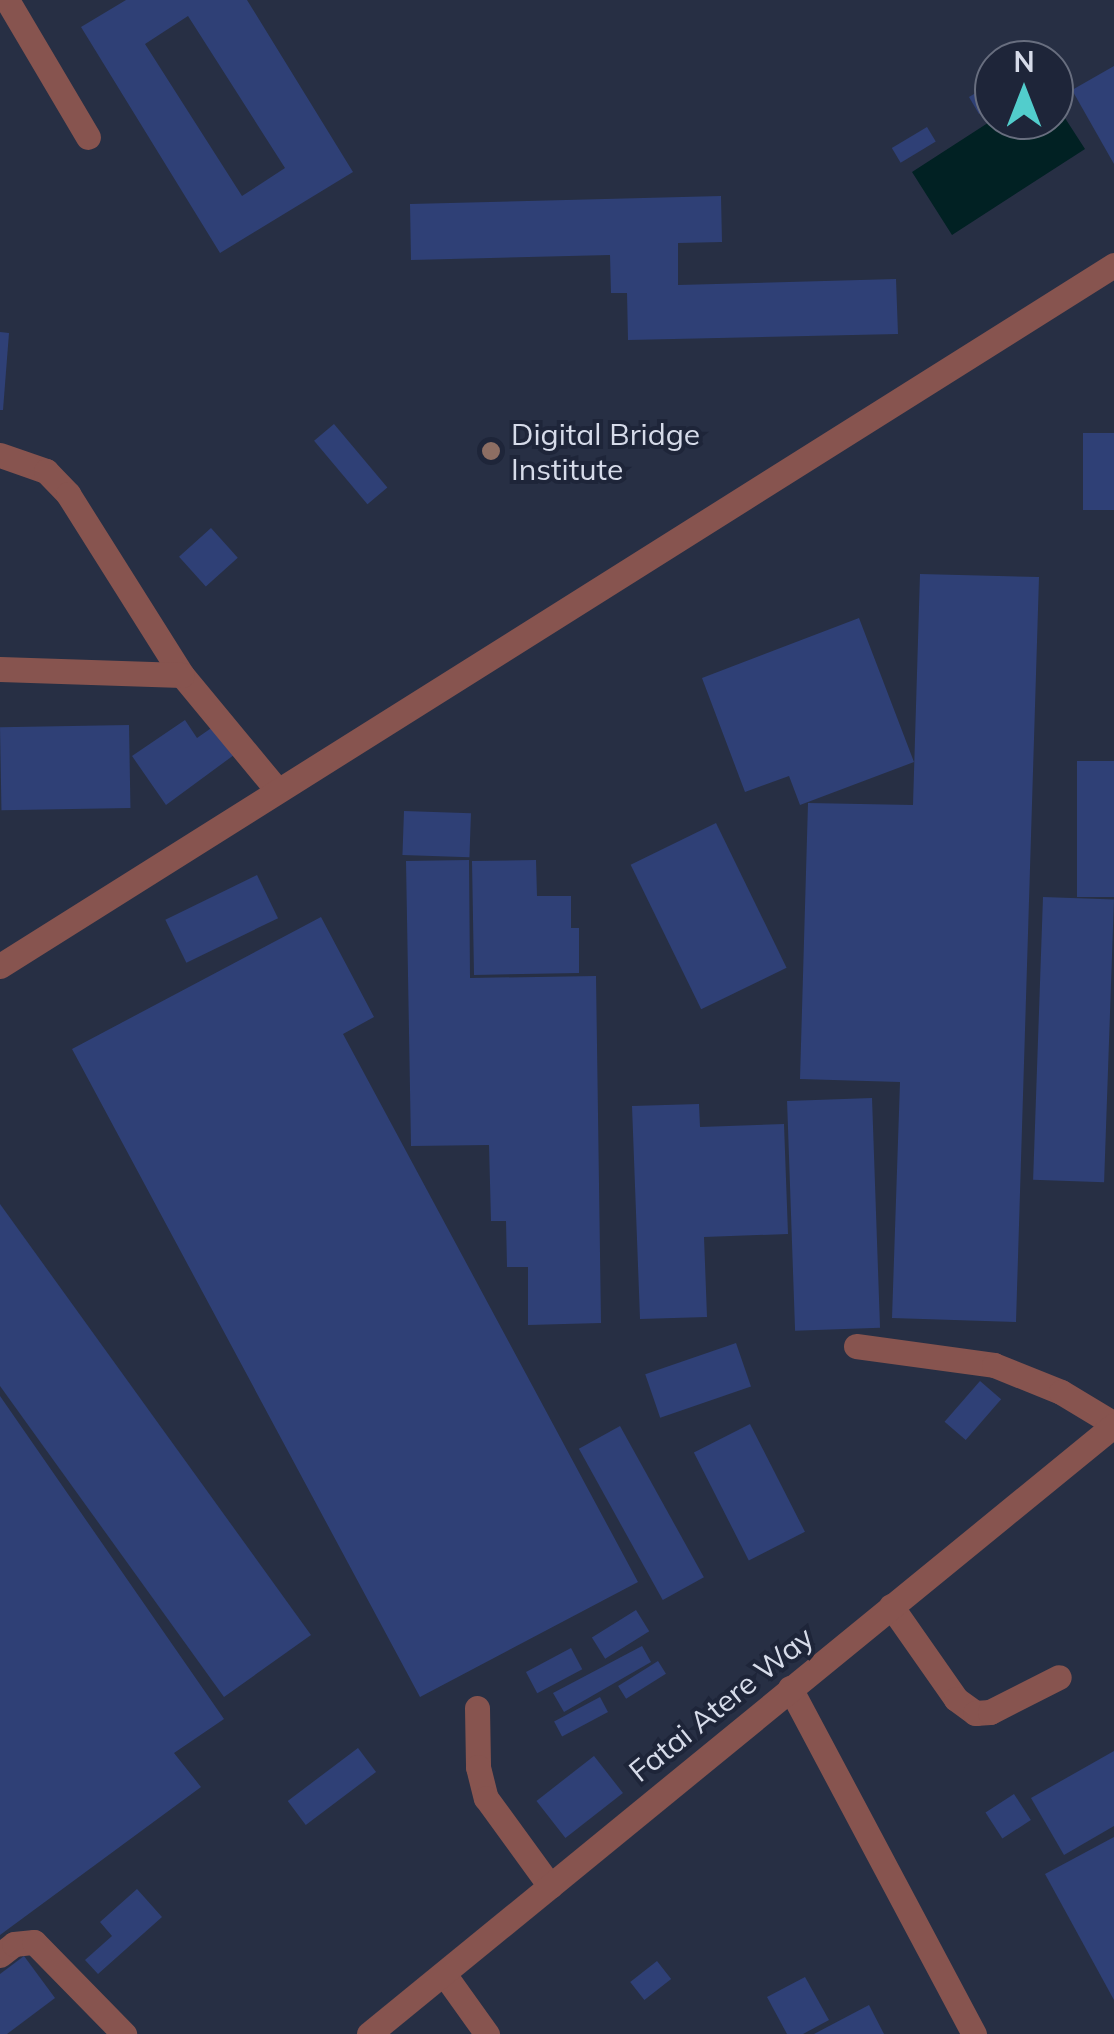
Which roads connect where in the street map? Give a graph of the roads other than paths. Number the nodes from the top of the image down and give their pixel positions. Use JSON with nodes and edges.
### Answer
{"nodes":[{"id":1,"x":8,"y":0,"type":"edge"},
{"id":2,"x":88,"y":137,"type":"dead end"},
{"id":3,"x":1114,"y":265,"type":"edge"},
{"id":4,"x":0,"y":456,"type":"edge"},
{"id":5,"x":0,"y":669,"type":"edge"},
{"id":6,"x":182,"y":674,"type":"junction"},
{"id":7,"x":277,"y":790,"type":"junction"},
{"id":8,"x":0,"y":966,"type":"edge"},
{"id":9,"x":856,"y":1346,"type":"dead end"},
{"id":10,"x":1114,"y":1424,"type":"edge"},
{"id":11,"x":891,"y":1606,"type":"junction"},
{"id":12,"x":1059,"y":1677,"type":"dead end"},
{"id":13,"x":790,"y":1688,"type":"junction"},
{"id":14,"x":477,"y":1708,"type":"dead end"},
{"id":15,"x":550,"y":1886,"type":"junction"},
{"id":16,"x":0,"y":1955,"type":"edge"},
{"id":17,"x":444,"y":1974,"type":"junction"},
{"id":18,"x":124,"y":2034,"type":"edge"},
{"id":19,"x":369,"y":2034,"type":"edge"},
{"id":20,"x":487,"y":2034,"type":"edge"},
{"id":21,"x":974,"y":2034,"type":"edge"}],
"edges":[{"from":1,"to":2,"type":"street"},
{"from":3,"to":7,"type":"street"},
{"from":4,"to":6,"type":"street"},
{"from":5,"to":6,"type":"street"},
{"from":6,"to":7,"type":"street"},
{"from":7,"to":8,"type":"street"},
{"from":9,"to":10,"type":"street"},
{"from":10,"to":11,"type":"street","name":"Fatai Atere Way"},
{"from":11,"to":12,"type":"street"},
{"from":11,"to":13,"type":"street","name":"Fatai Atere Way"},
{"from":13,"to":15,"type":"street","name":"Fatai Atere Way"},
{"from":13,"to":21,"type":"street"},
{"from":14,"to":15,"type":"street"},
{"from":15,"to":17,"type":"street","name":"Fatai Atere Way"},
{"from":16,"to":18,"type":"street"},
{"from":17,"to":19,"type":"street","name":"Fatai Atere Way"},
{"from":17,"to":20,"type":"street"}]}
